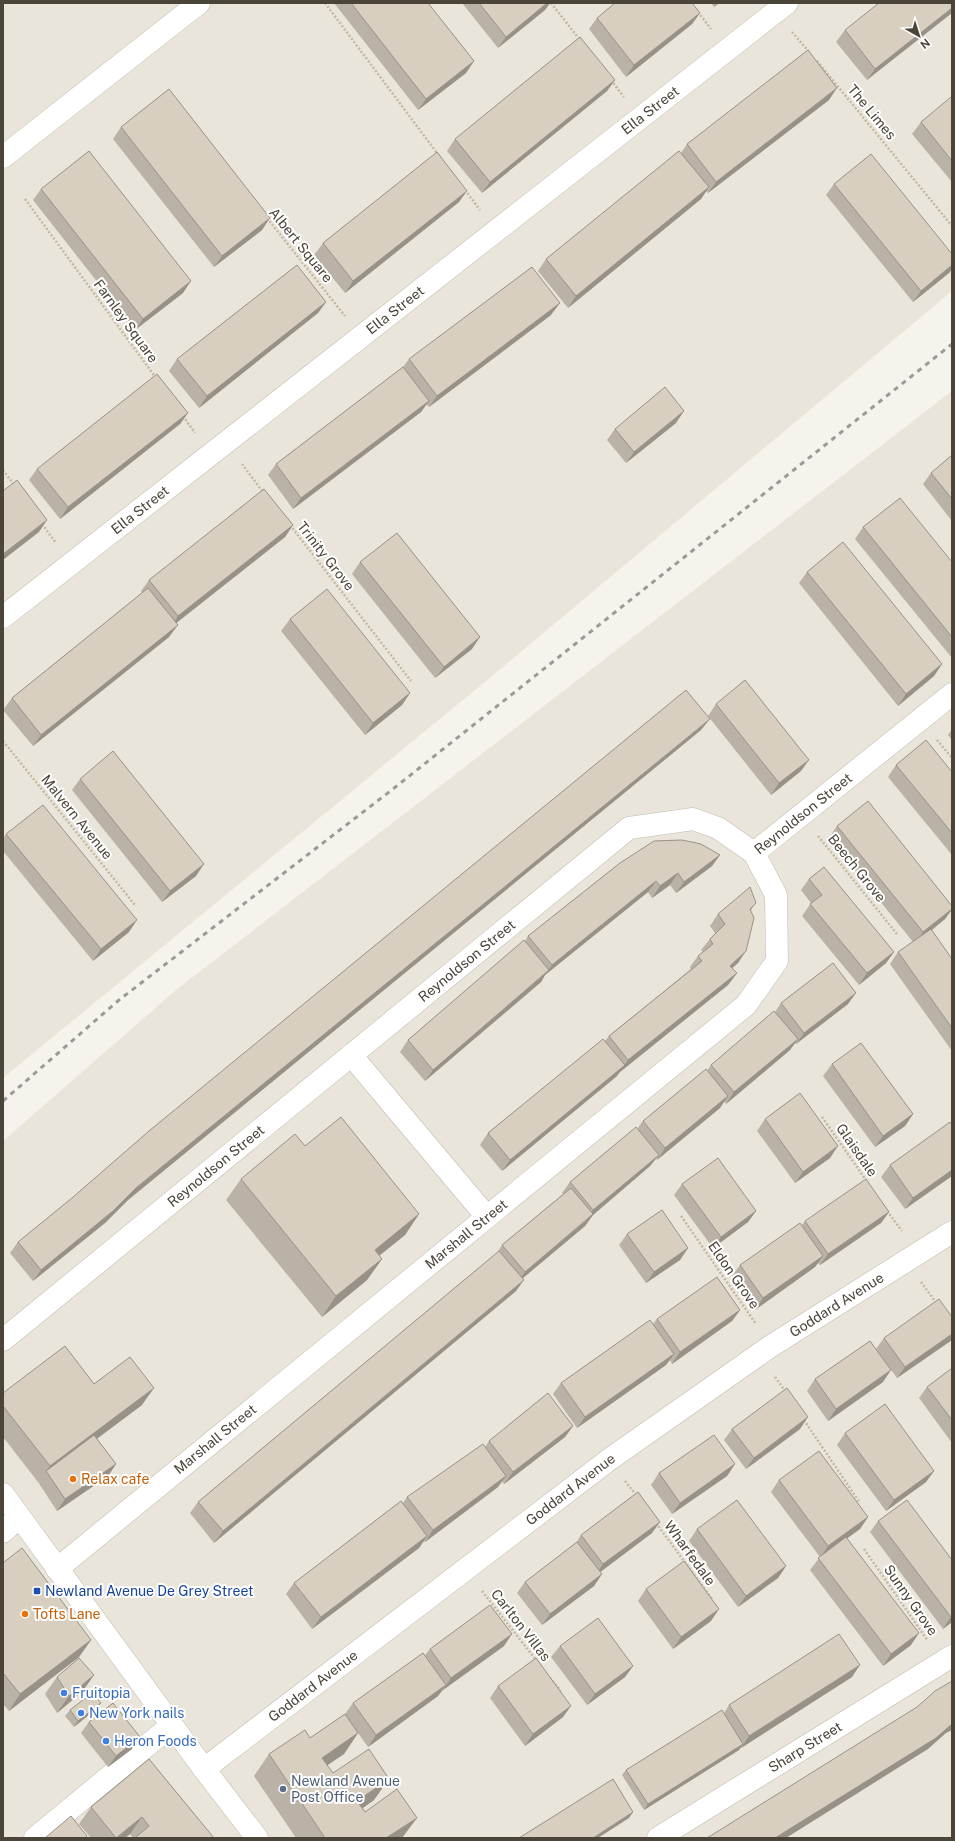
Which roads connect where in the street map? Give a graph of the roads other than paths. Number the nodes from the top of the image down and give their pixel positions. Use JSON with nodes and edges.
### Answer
{"nodes":[{"id":1,"x":200,"y":3,"type":"edge"},
{"id":2,"x":781,"y":7,"type":"edge"},
{"id":3,"x":3,"y":157,"type":"edge"},
{"id":4,"x":3,"y":617,"type":"edge"},
{"id":5,"x":952,"y":694,"type":"edge"},
{"id":6,"x":754,"y":853,"type":"junction"},
{"id":7,"x":352,"y":1055,"type":"junction"},
{"id":8,"x":487,"y":1217,"type":"junction"},
{"id":9,"x":952,"y":1232,"type":"edge"},
{"id":10,"x":3,"y":1340,"type":"edge"},
{"id":11,"x":3,"y":1494,"type":"edge"},
{"id":12,"x":20,"y":1517,"type":"junction"},
{"id":13,"x":3,"y":1532,"type":"edge"},
{"id":14,"x":57,"y":1569,"type":"junction"},
{"id":15,"x":947,"y":1659,"type":"edge"},
{"id":16,"x":172,"y":1725,"type":"junction"},
{"id":17,"x":204,"y":1769,"type":"junction"},
{"id":18,"x":35,"y":1838,"type":"edge"},
{"id":19,"x":257,"y":1838,"type":"edge"},
{"id":20,"x":658,"y":1838,"type":"edge"}],
"edges":[{"from":1,"to":3,"type":"street"},
{"from":2,"to":4,"type":"street","name":"Ella Street"},
{"from":5,"to":6,"type":"street","name":"Reynoldson Street"},
{"from":6,"to":7,"type":"street","name":"Reynoldson Street"},
{"from":6,"to":8,"type":"street","name":"Marshall Street"},
{"from":7,"to":8,"type":"street"},
{"from":7,"to":10,"type":"street","name":"Reynoldson Street"},
{"from":8,"to":14,"type":"street","name":"Marshall Street"},
{"from":9,"to":17,"type":"street","name":"Goddard Avenue"},
{"from":11,"to":12,"type":"street"},
{"from":12,"to":13,"type":"street"},
{"from":12,"to":14,"type":"street"},
{"from":14,"to":16,"type":"street"},
{"from":15,"to":20,"type":"street","name":"Sharp Street"},
{"from":16,"to":17,"type":"street"},
{"from":16,"to":18,"type":"street"},
{"from":17,"to":19,"type":"street"}]}
